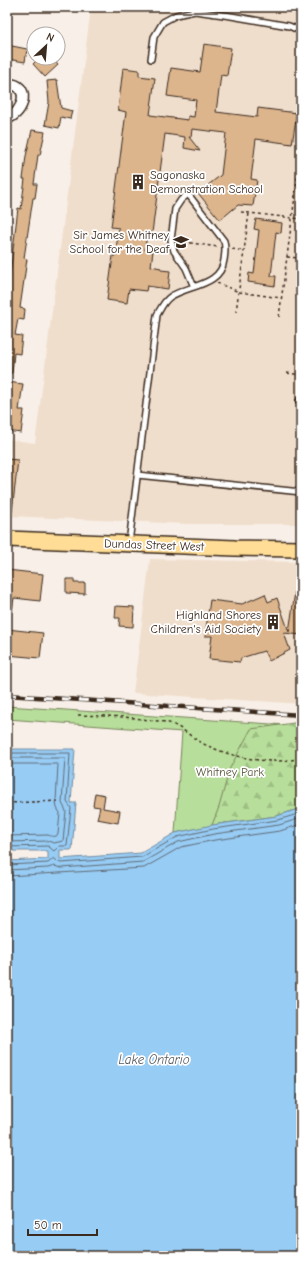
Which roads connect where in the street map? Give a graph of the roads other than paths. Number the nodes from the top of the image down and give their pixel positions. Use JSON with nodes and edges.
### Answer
{"nodes":[{"id":1,"x":301,"y":30,"type":"edge"},
{"id":2,"x":150,"y":59,"type":"dead end"},
{"id":3,"x":7,"y":84,"type":"edge"},
{"id":4,"x":7,"y":118,"type":"edge"},
{"id":5,"x":194,"y":287,"type":"junction"},
{"id":6,"x":137,"y":476,"type":"junction"},
{"id":7,"x":301,"y":492,"type":"edge"},
{"id":8,"x":7,"y":539,"type":"edge"},
{"id":9,"x":129,"y":544,"type":"junction"},
{"id":10,"x":301,"y":549,"type":"edge"}],
"edges":[{"from":1,"to":2,"type":"lane"},
{"from":3,"to":4,"type":"street"},
{"from":5,"to":5,"type":"lane"},
{"from":5,"to":6,"type":"lane"},
{"from":6,"to":7,"type":"lane"},
{"from":6,"to":9,"type":"lane"},
{"from":8,"to":9,"type":"main road","name":"Dundas Street West"},
{"from":9,"to":10,"type":"main road","name":"Dundas Street West"}]}
